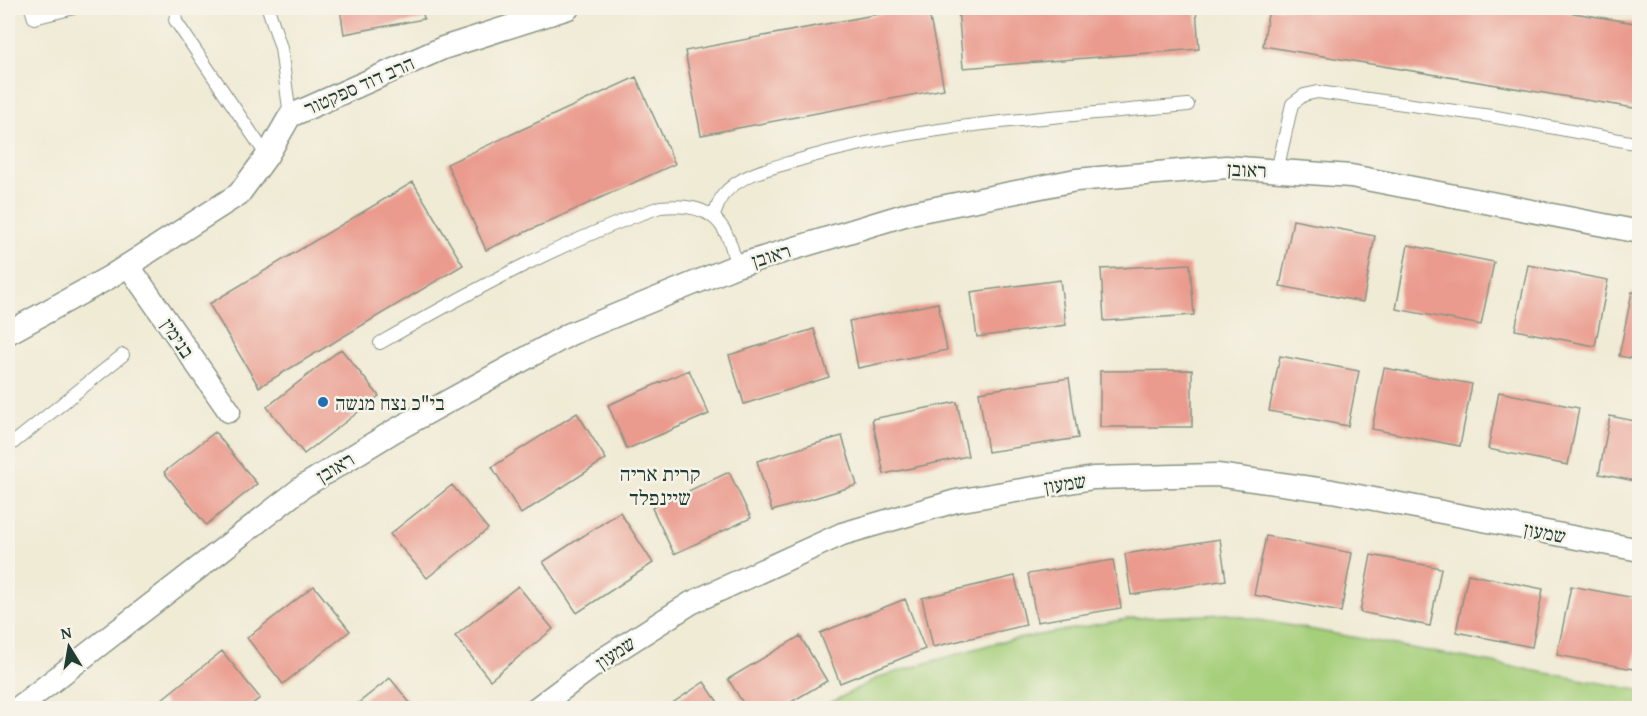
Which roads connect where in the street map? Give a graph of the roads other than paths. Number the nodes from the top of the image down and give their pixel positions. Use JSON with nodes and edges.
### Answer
{"nodes":[{"id":1,"x":30,"y":8,"type":"edge"},
{"id":2,"x":74,"y":8,"type":"edge"},
{"id":3,"x":178,"y":8,"type":"edge"},
{"id":4,"x":268,"y":8,"type":"edge"},
{"id":5,"x":568,"y":8,"type":"edge"},
{"id":6,"x":1188,"y":105,"type":"dead end"},
{"id":7,"x":290,"y":116,"type":"junction"},
{"id":8,"x":1640,"y":144,"type":"edge"},
{"id":9,"x":267,"y":156,"type":"junction"},
{"id":10,"x":1277,"y":171,"type":"junction"},
{"id":11,"x":714,"y":215,"type":"junction"},
{"id":12,"x":1640,"y":232,"type":"edge"},
{"id":13,"x":129,"y":265,"type":"junction"},
{"id":14,"x":736,"y":266,"type":"junction"},
{"id":15,"x":8,"y":333,"type":"edge"},
{"id":16,"x":380,"y":344,"type":"dead end"},
{"id":17,"x":123,"y":355,"type":"dead end"},
{"id":18,"x":229,"y":411,"type":"dead end"},
{"id":19,"x":8,"y":447,"type":"edge"},
{"id":20,"x":1640,"y":550,"type":"edge"},
{"id":21,"x":18,"y":708,"type":"edge"},
{"id":22,"x":537,"y":708,"type":"edge"}],
"edges":[{"from":1,"to":2,"type":"lane"},
{"from":3,"to":9,"type":"lane"},
{"from":4,"to":7,"type":"lane"},
{"from":5,"to":7,"type":"street","name":"הרב דוד ספקטור"},
{"from":6,"to":11,"type":"lane"},
{"from":7,"to":9,"type":"street","name":"הרב דוד ספקטור"},
{"from":8,"to":10,"type":"lane"},
{"from":9,"to":13,"type":"street","name":"הרב דוד ספקטור"},
{"from":10,"to":12,"type":"street","name":"ראובן"},
{"from":10,"to":14,"type":"street","name":"ראובן"},
{"from":11,"to":14,"type":"lane"},
{"from":11,"to":16,"type":"lane"},
{"from":13,"to":15,"type":"street","name":"הרב דוד ספקטור"},
{"from":13,"to":18,"type":"street","name":"בנימין"},
{"from":14,"to":21,"type":"street","name":"ראובן"},
{"from":17,"to":19,"type":"lane"},
{"from":20,"to":22,"type":"street","name":"שמעון"}]}
